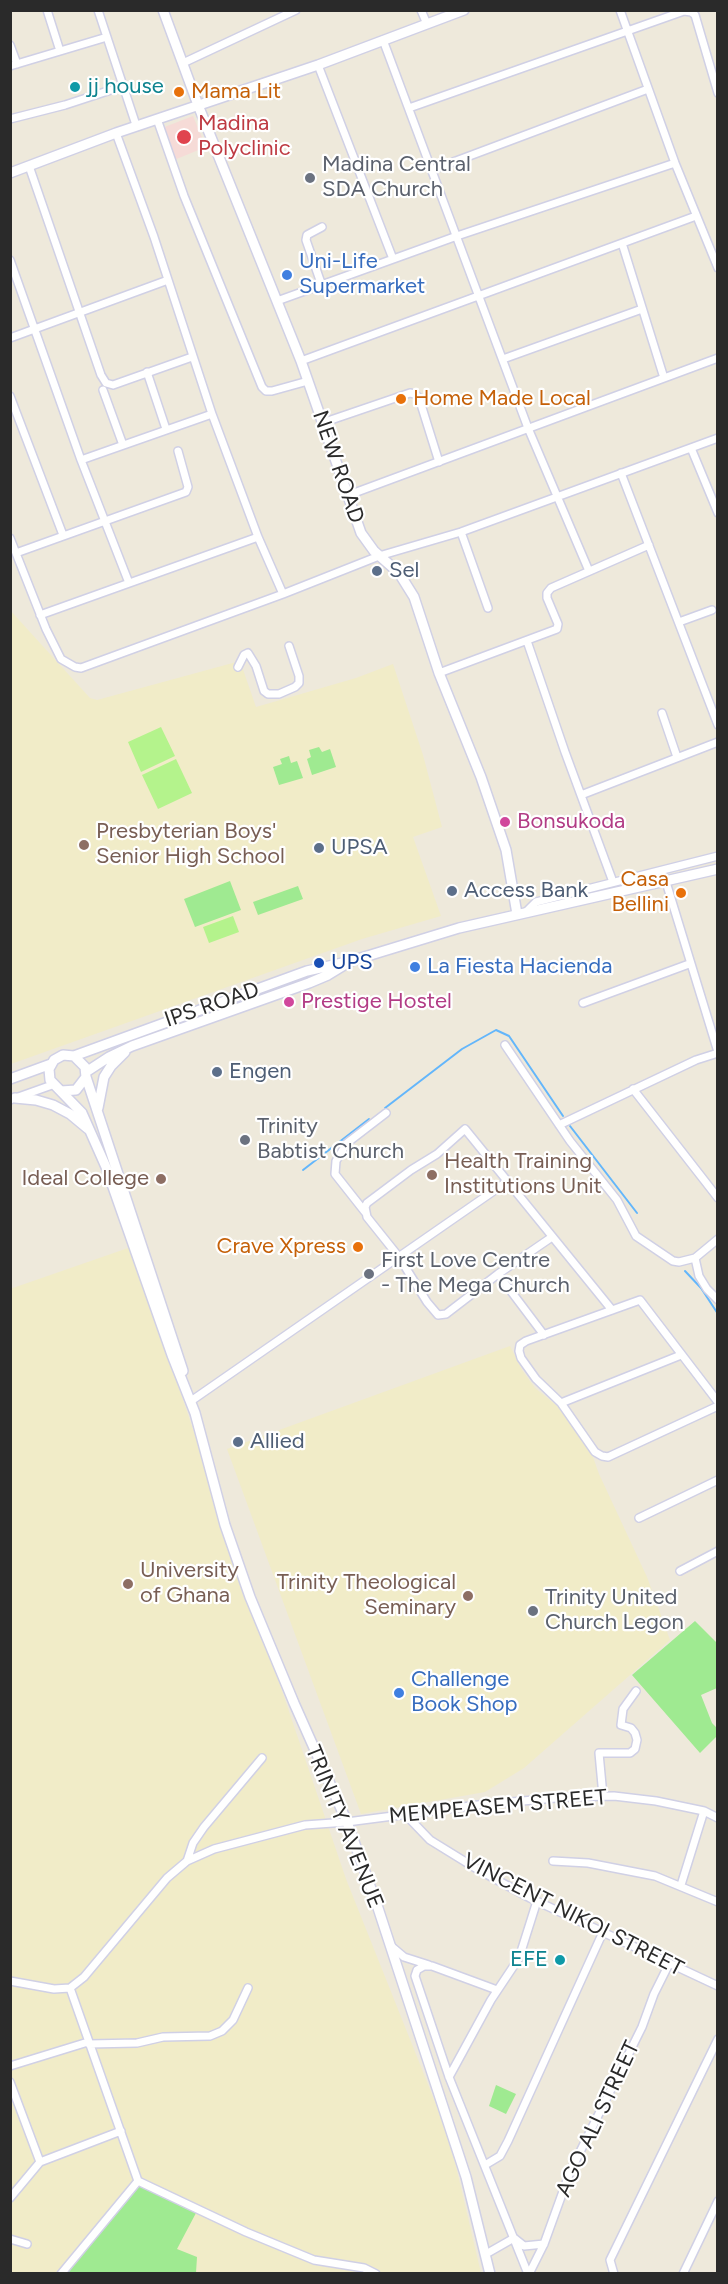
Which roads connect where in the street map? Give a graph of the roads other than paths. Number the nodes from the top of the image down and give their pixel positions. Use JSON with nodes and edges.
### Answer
{"nodes":[{"id":1,"x":47,"y":10,"type":"edge"},
{"id":2,"x":98,"y":10,"type":"edge"},
{"id":3,"x":296,"y":10,"type":"edge"},
{"id":4,"x":422,"y":10,"type":"edge"},
{"id":5,"x":464,"y":10,"type":"edge"},
{"id":6,"x":620,"y":10,"type":"edge"},
{"id":7,"x":166,"y":11,"type":"edge"},
{"id":8,"x":427,"y":24,"type":"junction"},
{"id":9,"x":628,"y":31,"type":"junction"},
{"id":10,"x":107,"y":37,"type":"junction"},
{"id":11,"x":383,"y":40,"type":"junction"},
{"id":12,"x":10,"y":45,"type":"edge"},
{"id":13,"x":60,"y":51,"type":"junction"},
{"id":14,"x":183,"y":63,"type":"junction"},
{"id":15,"x":14,"y":65,"type":"edge"},
{"id":16,"x":318,"y":65,"type":"junction"},
{"id":17,"x":123,"y":86,"type":"junction"},
{"id":18,"x":648,"y":89,"type":"junction"},
{"id":19,"x":717,"y":93,"type":"edge"},
{"id":20,"x":198,"y":105,"type":"junction"},
{"id":21,"x":409,"y":108,"type":"junction"},
{"id":22,"x":10,"y":119,"type":"edge"},
{"id":23,"x":157,"y":119,"type":"junction"},
{"id":24,"x":136,"y":125,"type":"junction"},
{"id":25,"x":116,"y":132,"type":"junction"},
{"id":26,"x":675,"y":163,"type":"junction"},
{"id":27,"x":29,"y":166,"type":"junction"},
{"id":28,"x":432,"y":170,"type":"junction"},
{"id":29,"x":10,"y":173,"type":"edge"},
{"id":30,"x":696,"y":216,"type":"junction"},
{"id":31,"x":322,"y":227,"type":"dead end"},
{"id":32,"x":457,"y":236,"type":"junction"},
{"id":33,"x":622,"y":243,"type":"junction"},
{"id":34,"x":393,"y":259,"type":"junction"},
{"id":35,"x":10,"y":260,"type":"edge"},
{"id":36,"x":717,"y":268,"type":"edge"},
{"id":37,"x":168,"y":280,"type":"junction"},
{"id":38,"x":322,"y":286,"type":"junction"},
{"id":39,"x":479,"y":296,"type":"junction"},
{"id":40,"x":277,"y":301,"type":"junction"},
{"id":41,"x":642,"y":309,"type":"junction"},
{"id":42,"x":81,"y":312,"type":"junction"},
{"id":43,"x":34,"y":329,"type":"junction"},
{"id":44,"x":10,"y":338,"type":"edge"},
{"id":45,"x":192,"y":357,"type":"junction"},
{"id":46,"x":717,"y":358,"type":"edge"},
{"id":47,"x":502,"y":359,"type":"junction"},
{"id":48,"x":301,"y":362,"type":"junction"},
{"id":49,"x":147,"y":372,"type":"junction"},
{"id":50,"x":664,"y":378,"type":"junction"},
{"id":51,"x":308,"y":381,"type":"junction"},
{"id":52,"x":103,"y":390,"type":"dead end"},
{"id":53,"x":10,"y":396,"type":"edge"},
{"id":54,"x":212,"y":414,"type":"junction"},
{"id":55,"x":322,"y":423,"type":"junction"},
{"id":56,"x":528,"y":428,"type":"junction"},
{"id":57,"x":166,"y":429,"type":"junction"},
{"id":58,"x":717,"y":438,"type":"edge"},
{"id":59,"x":123,"y":445,"type":"junction"},
{"id":60,"x":691,"y":448,"type":"junction"},
{"id":61,"x":178,"y":451,"type":"dead end"},
{"id":62,"x":81,"y":460,"type":"junction"},
{"id":63,"x":439,"y":462,"type":"junction"},
{"id":64,"x":621,"y":473,"type":"junction"},
{"id":65,"x":346,"y":496,"type":"junction"},
{"id":66,"x":557,"y":496,"type":"junction"},
{"id":67,"x":717,"y":513,"type":"edge"},
{"id":68,"x":106,"y":521,"type":"junction"},
{"id":69,"x":461,"y":532,"type":"junction"},
{"id":70,"x":63,"y":535,"type":"junction"},
{"id":71,"x":258,"y":537,"type":"junction"},
{"id":72,"x":10,"y":538,"type":"edge"},
{"id":73,"x":649,"y":545,"type":"junction"},
{"id":74,"x":16,"y":553,"type":"junction"},
{"id":75,"x":379,"y":556,"type":"junction"},
{"id":76,"x":590,"y":571,"type":"junction"},
{"id":77,"x":129,"y":583,"type":"junction"},
{"id":78,"x":283,"y":594,"type":"junction"},
{"id":79,"x":488,"y":608,"type":"dead end"},
{"id":80,"x":712,"y":610,"type":"dead end"},
{"id":81,"x":40,"y":615,"type":"junction"},
{"id":82,"x":679,"y":622,"type":"junction"},
{"id":83,"x":528,"y":641,"type":"junction"},
{"id":84,"x":289,"y":646,"type":"dead end"},
{"id":85,"x":238,"y":667,"type":"dead end"},
{"id":86,"x":439,"y":673,"type":"junction"},
{"id":87,"x":662,"y":713,"type":"dead end"},
{"id":88,"x":717,"y":725,"type":"edge"},
{"id":89,"x":717,"y":742,"type":"edge"},
{"id":90,"x":677,"y":757,"type":"junction"},
{"id":91,"x":581,"y":795,"type":"junction"},
{"id":92,"x":717,"y":856,"type":"edge"},
{"id":93,"x":717,"y":869,"type":"edge"},
{"id":94,"x":613,"y":882,"type":"junction"},
{"id":95,"x":666,"y":882,"type":"junction"},
{"id":96,"x":521,"y":913,"type":"junction"},
{"id":97,"x":351,"y":962,"type":"junction"},
{"id":98,"x":689,"y":964,"type":"junction"},
{"id":99,"x":583,"y":1003,"type":"dead end"},
{"id":100,"x":505,"y":1045,"type":"dead end"},
{"id":101,"x":132,"y":1046,"type":"junction"},
{"id":102,"x":717,"y":1052,"type":"edge"},
{"id":103,"x":74,"y":1056,"type":"junction"},
{"id":104,"x":51,"y":1064,"type":"junction"},
{"id":105,"x":86,"y":1075,"type":"junction"},
{"id":106,"x":10,"y":1079,"type":"edge"},
{"id":107,"x":52,"y":1085,"type":"junction"},
{"id":108,"x":633,"y":1089,"type":"junction"},
{"id":109,"x":61,"y":1091,"type":"junction"},
{"id":110,"x":13,"y":1099,"type":"edge"},
{"id":111,"x":98,"y":1113,"type":"junction"},
{"id":112,"x":386,"y":1113,"type":"dead end"},
{"id":113,"x":559,"y":1125,"type":"junction"},
{"id":114,"x":92,"y":1132,"type":"junction"},
{"id":115,"x":508,"y":1181,"type":"junction"},
{"id":116,"x":717,"y":1198,"type":"edge"},
{"id":117,"x":365,"y":1212,"type":"junction"},
{"id":118,"x":552,"y":1237,"type":"junction"},
{"id":119,"x":717,"y":1239,"type":"edge"},
{"id":120,"x":399,"y":1257,"type":"junction"},
{"id":121,"x":695,"y":1258,"type":"junction"},
{"id":122,"x":498,"y":1274,"type":"junction"},
{"id":123,"x":717,"y":1300,"type":"edge"},
{"id":124,"x":612,"y":1310,"type":"junction"},
{"id":125,"x":544,"y":1335,"type":"junction"},
{"id":126,"x":681,"y":1354,"type":"junction"},
{"id":127,"x":184,"y":1385,"type":"junction"},
{"id":128,"x":191,"y":1401,"type":"junction"},
{"id":129,"x":717,"y":1402,"type":"edge"},
{"id":130,"x":561,"y":1403,"type":"junction"},
{"id":131,"x":717,"y":1406,"type":"edge"},
{"id":132,"x":717,"y":1480,"type":"edge"},
{"id":133,"x":639,"y":1518,"type":"dead end"},
{"id":134,"x":717,"y":1551,"type":"edge"},
{"id":135,"x":680,"y":1571,"type":"dead end"},
{"id":136,"x":636,"y":1691,"type":"dead end"},
{"id":137,"x":262,"y":1758,"type":"dead end"},
{"id":138,"x":603,"y":1796,"type":"junction"},
{"id":139,"x":704,"y":1811,"type":"junction"},
{"id":140,"x":405,"y":1814,"type":"junction"},
{"id":141,"x":717,"y":1818,"type":"edge"},
{"id":142,"x":347,"y":1822,"type":"junction"},
{"id":143,"x":187,"y":1861,"type":"junction"},
{"id":144,"x":553,"y":1861,"type":"dead end"},
{"id":145,"x":681,"y":1885,"type":"junction"},
{"id":146,"x":537,"y":1901,"type":"junction"},
{"id":147,"x":717,"y":1902,"type":"edge"},
{"id":148,"x":603,"y":1932,"type":"junction"},
{"id":149,"x":389,"y":1945,"type":"junction"},
{"id":150,"x":405,"y":1957,"type":"junction"},
{"id":151,"x":669,"y":1964,"type":"junction"},
{"id":152,"x":432,"y":1966,"type":"junction"},
{"id":153,"x":416,"y":1973,"type":"junction"},
{"id":154,"x":10,"y":1981,"type":"edge"},
{"id":155,"x":717,"y":1986,"type":"edge"},
{"id":156,"x":70,"y":1988,"type":"junction"},
{"id":157,"x":248,"y":1988,"type":"dead end"},
{"id":158,"x":497,"y":1990,"type":"junction"},
{"id":159,"x":717,"y":2039,"type":"edge"},
{"id":160,"x":89,"y":2043,"type":"junction"},
{"id":161,"x":10,"y":2066,"type":"edge"},
{"id":162,"x":448,"y":2077,"type":"junction"},
{"id":163,"x":10,"y":2082,"type":"edge"},
{"id":164,"x":121,"y":2131,"type":"junction"},
{"id":165,"x":40,"y":2162,"type":"junction"},
{"id":166,"x":485,"y":2165,"type":"junction"},
{"id":167,"x":138,"y":2181,"type":"junction"},
{"id":168,"x":10,"y":2198,"type":"edge"},
{"id":169,"x":717,"y":2201,"type":"edge"},
{"id":170,"x":514,"y":2238,"type":"junction"},
{"id":171,"x":10,"y":2239,"type":"edge"},
{"id":172,"x":27,"y":2244,"type":"dead end"},
{"id":173,"x":544,"y":2244,"type":"junction"},
{"id":174,"x":486,"y":2254,"type":"junction"},
{"id":175,"x":61,"y":2274,"type":"edge"},
{"id":176,"x":376,"y":2274,"type":"edge"},
{"id":177,"x":490,"y":2274,"type":"edge"},
{"id":178,"x":528,"y":2274,"type":"edge"},
{"id":179,"x":614,"y":2274,"type":"edge"},
{"id":180,"x":683,"y":2274,"type":"edge"}],
"edges":[{"from":1,"to":13,"type":"street"},
{"from":2,"to":10,"type":"street"},
{"from":3,"to":14,"type":"street"},
{"from":4,"to":8,"type":"street"},
{"from":5,"to":8,"type":"street"},
{"from":6,"to":9,"type":"street"},
{"from":7,"to":14,"type":"street","name":"NEW ROAD"},
{"from":8,"to":11,"type":"street"},
{"from":9,"to":18,"type":"street"},
{"from":9,"to":19,"type":"street"},
{"from":9,"to":21,"type":"street"},
{"from":10,"to":13,"type":"street"},
{"from":10,"to":17,"type":"street"},
{"from":11,"to":16,"type":"street"},
{"from":11,"to":21,"type":"street"},
{"from":12,"to":15,"type":"street"},
{"from":13,"to":15,"type":"street"},
{"from":14,"to":20,"type":"street","name":"NEW ROAD"},
{"from":16,"to":20,"type":"street"},
{"from":16,"to":34,"type":"street"},
{"from":17,"to":22,"type":"street"},
{"from":17,"to":24,"type":"street"},
{"from":18,"to":26,"type":"street"},
{"from":18,"to":28,"type":"street"},
{"from":20,"to":23,"type":"street"},
{"from":20,"to":40,"type":"street","name":"NEW ROAD"},
{"from":21,"to":28,"type":"street"},
{"from":23,"to":24,"type":"street"},
{"from":23,"to":51,"type":"street"},
{"from":24,"to":25,"type":"street"},
{"from":25,"to":27,"type":"street"},
{"from":25,"to":37,"type":"street"},
{"from":26,"to":30,"type":"street"},
{"from":26,"to":32,"type":"street"},
{"from":27,"to":29,"type":"street"},
{"from":27,"to":42,"type":"street"},
{"from":28,"to":32,"type":"street"},
{"from":30,"to":33,"type":"street"},
{"from":30,"to":36,"type":"street"},
{"from":31,"to":38,"type":"street"},
{"from":32,"to":34,"type":"street"},
{"from":32,"to":39,"type":"street"},
{"from":33,"to":39,"type":"street"},
{"from":33,"to":41,"type":"street"},
{"from":34,"to":38,"type":"street"},
{"from":35,"to":43,"type":"street"},
{"from":37,"to":42,"type":"street"},
{"from":37,"to":45,"type":"street"},
{"from":38,"to":40,"type":"street"},
{"from":39,"to":47,"type":"street"},
{"from":39,"to":48,"type":"street"},
{"from":40,"to":48,"type":"street","name":"NEW ROAD"},
{"from":41,"to":47,"type":"street"},
{"from":41,"to":50,"type":"street"},
{"from":42,"to":43,"type":"street"},
{"from":42,"to":49,"type":"street"},
{"from":43,"to":44,"type":"street"},
{"from":43,"to":62,"type":"street"},
{"from":45,"to":49,"type":"street"},
{"from":45,"to":54,"type":"street"},
{"from":46,"to":50,"type":"street"},
{"from":47,"to":56,"type":"street"},
{"from":48,"to":51,"type":"street","name":"NEW ROAD"},
{"from":49,"to":57,"type":"street"},
{"from":50,"to":56,"type":"street"},
{"from":51,"to":55,"type":"street","name":"NEW ROAD"},
{"from":52,"to":59,"type":"street"},
{"from":53,"to":70,"type":"street"},
{"from":54,"to":57,"type":"street"},
{"from":54,"to":71,"type":"street"},
{"from":55,"to":63,"type":"street"},
{"from":55,"to":65,"type":"street","name":"NEW ROAD"},
{"from":56,"to":63,"type":"street"},
{"from":56,"to":66,"type":"street"},
{"from":57,"to":59,"type":"street"},
{"from":58,"to":60,"type":"street"},
{"from":59,"to":62,"type":"street"},
{"from":60,"to":64,"type":"street"},
{"from":60,"to":67,"type":"street"},
{"from":61,"to":68,"type":"street"},
{"from":62,"to":68,"type":"street"},
{"from":63,"to":65,"type":"street"},
{"from":64,"to":66,"type":"street"},
{"from":64,"to":73,"type":"street"},
{"from":65,"to":75,"type":"street","name":"NEW ROAD"},
{"from":66,"to":69,"type":"street"},
{"from":66,"to":76,"type":"street"},
{"from":68,"to":70,"type":"street"},
{"from":68,"to":77,"type":"street"},
{"from":69,"to":75,"type":"street"},
{"from":69,"to":79,"type":"street"},
{"from":70,"to":74,"type":"street"},
{"from":71,"to":77,"type":"street"},
{"from":71,"to":78,"type":"street"},
{"from":72,"to":74,"type":"street"},
{"from":73,"to":76,"type":"street"},
{"from":73,"to":82,"type":"street"},
{"from":74,"to":81,"type":"street"},
{"from":75,"to":78,"type":"street"},
{"from":75,"to":86,"type":"street","name":"NEW ROAD"},
{"from":76,"to":83,"type":"street"},
{"from":77,"to":81,"type":"street"},
{"from":78,"to":81,"type":"street"},
{"from":80,"to":82,"type":"street"},
{"from":82,"to":88,"type":"street"},
{"from":83,"to":86,"type":"street"},
{"from":83,"to":91,"type":"street"},
{"from":84,"to":85,"type":"street"},
{"from":86,"to":96,"type":"street","name":"NEW ROAD"},
{"from":87,"to":90,"type":"street"},
{"from":89,"to":90,"type":"street"},
{"from":90,"to":91,"type":"street"},
{"from":91,"to":94,"type":"street"},
{"from":92,"to":94,"type":"street","name":"IPS ROAD"},
{"from":93,"to":95,"type":"street","name":"IPS ROAD"},
{"from":94,"to":96,"type":"street","name":"IPS ROAD"},
{"from":95,"to":96,"type":"street","name":"IPS ROAD"},
{"from":95,"to":98,"type":"street"},
{"from":96,"to":97,"type":"street","name":"IPS ROAD"},
{"from":97,"to":101,"type":"street","name":"IPS ROAD"},
{"from":97,"to":103,"type":"street","name":"IPS ROAD"},
{"from":98,"to":99,"type":"street"},
{"from":98,"to":102,"type":"street"},
{"from":100,"to":113,"type":"street"},
{"from":101,"to":105,"type":"street","name":"IPS ROAD"},
{"from":101,"to":111,"type":"street"},
{"from":102,"to":108,"type":"street"},
{"from":103,"to":104,"type":"street"},
{"from":103,"to":105,"type":"street"},
{"from":104,"to":106,"type":"street"},
{"from":104,"to":107,"type":"street"},
{"from":105,"to":109,"type":"street"},
{"from":105,"to":111,"type":"street","name":"TRINITY AVENUE"},
{"from":107,"to":109,"type":"street"},
{"from":107,"to":110,"type":"street"},
{"from":108,"to":113,"type":"street"},
{"from":108,"to":116,"type":"street"},
{"from":109,"to":114,"type":"street","name":"TRINITY AVENUE"},
{"from":110,"to":114,"type":"street"},
{"from":111,"to":127,"type":"street","name":"TRINITY AVENUE"},
{"from":112,"to":117,"type":"street"},
{"from":113,"to":121,"type":"street"},
{"from":114,"to":127,"type":"street","name":"TRINITY AVENUE"},
{"from":115,"to":117,"type":"street"},
{"from":115,"to":118,"type":"street"},
{"from":115,"to":120,"type":"street"},
{"from":117,"to":120,"type":"street"},
{"from":118,"to":122,"type":"street"},
{"from":118,"to":124,"type":"street"},
{"from":119,"to":121,"type":"street"},
{"from":120,"to":122,"type":"street"},
{"from":120,"to":128,"type":"street"},
{"from":121,"to":123,"type":"street"},
{"from":122,"to":125,"type":"street"},
{"from":124,"to":125,"type":"street"},
{"from":124,"to":126,"type":"street"},
{"from":125,"to":130,"type":"street"},
{"from":126,"to":129,"type":"street"},
{"from":126,"to":130,"type":"street"},
{"from":127,"to":128,"type":"street","name":"TRINITY AVENUE"},
{"from":128,"to":142,"type":"street","name":"TRINITY AVENUE"},
{"from":130,"to":131,"type":"street"},
{"from":132,"to":133,"type":"street"},
{"from":134,"to":135,"type":"street"},
{"from":136,"to":138,"type":"street"},
{"from":137,"to":143,"type":"street"},
{"from":138,"to":139,"type":"street","name":"MEMPEASEM STREET"},
{"from":138,"to":140,"type":"street","name":"MEMPEASEM STREET"},
{"from":139,"to":141,"type":"street","name":"MEMPEASEM STREET"},
{"from":139,"to":145,"type":"street"},
{"from":140,"to":142,"type":"street","name":"MEMPEASEM STREET"},
{"from":140,"to":146,"type":"street","name":"VINCENT NIKOI STREET"},
{"from":142,"to":143,"type":"street","name":"MEMPEASEM STREET"},
{"from":142,"to":149,"type":"street","name":"TRINITY AVENUE"},
{"from":143,"to":156,"type":"street"},
{"from":144,"to":145,"type":"street"},
{"from":145,"to":147,"type":"street"},
{"from":146,"to":148,"type":"street","name":"VINCENT NIKOI STREET"},
{"from":146,"to":158,"type":"street"},
{"from":148,"to":151,"type":"street","name":"VINCENT NIKOI STREET"},
{"from":148,"to":166,"type":"street"},
{"from":149,"to":150,"type":"street"},
{"from":149,"to":174,"type":"street","name":"TRINITY AVENUE"},
{"from":150,"to":152,"type":"street"},
{"from":150,"to":153,"type":"street"},
{"from":151,"to":155,"type":"street","name":"VINCENT NIKOI STREET"},
{"from":151,"to":173,"type":"street","name":"AGO ALI STREET"},
{"from":152,"to":153,"type":"street"},
{"from":152,"to":158,"type":"street"},
{"from":153,"to":162,"type":"street"},
{"from":154,"to":156,"type":"street"},
{"from":156,"to":160,"type":"street"},
{"from":157,"to":160,"type":"street"},
{"from":158,"to":162,"type":"street"},
{"from":159,"to":179,"type":"street"},
{"from":160,"to":161,"type":"street"},
{"from":160,"to":164,"type":"street"},
{"from":162,"to":166,"type":"street"},
{"from":163,"to":165,"type":"street"},
{"from":164,"to":165,"type":"street"},
{"from":164,"to":167,"type":"street"},
{"from":165,"to":168,"type":"street"},
{"from":166,"to":170,"type":"street"},
{"from":167,"to":175,"type":"street"},
{"from":167,"to":176,"type":"street"},
{"from":169,"to":180,"type":"street"},
{"from":170,"to":173,"type":"street"},
{"from":170,"to":174,"type":"street"},
{"from":170,"to":178,"type":"street"},
{"from":171,"to":172,"type":"street"},
{"from":173,"to":178,"type":"street","name":"AGO ALI STREET"},
{"from":174,"to":177,"type":"street","name":"TRINITY AVENUE"}]}
